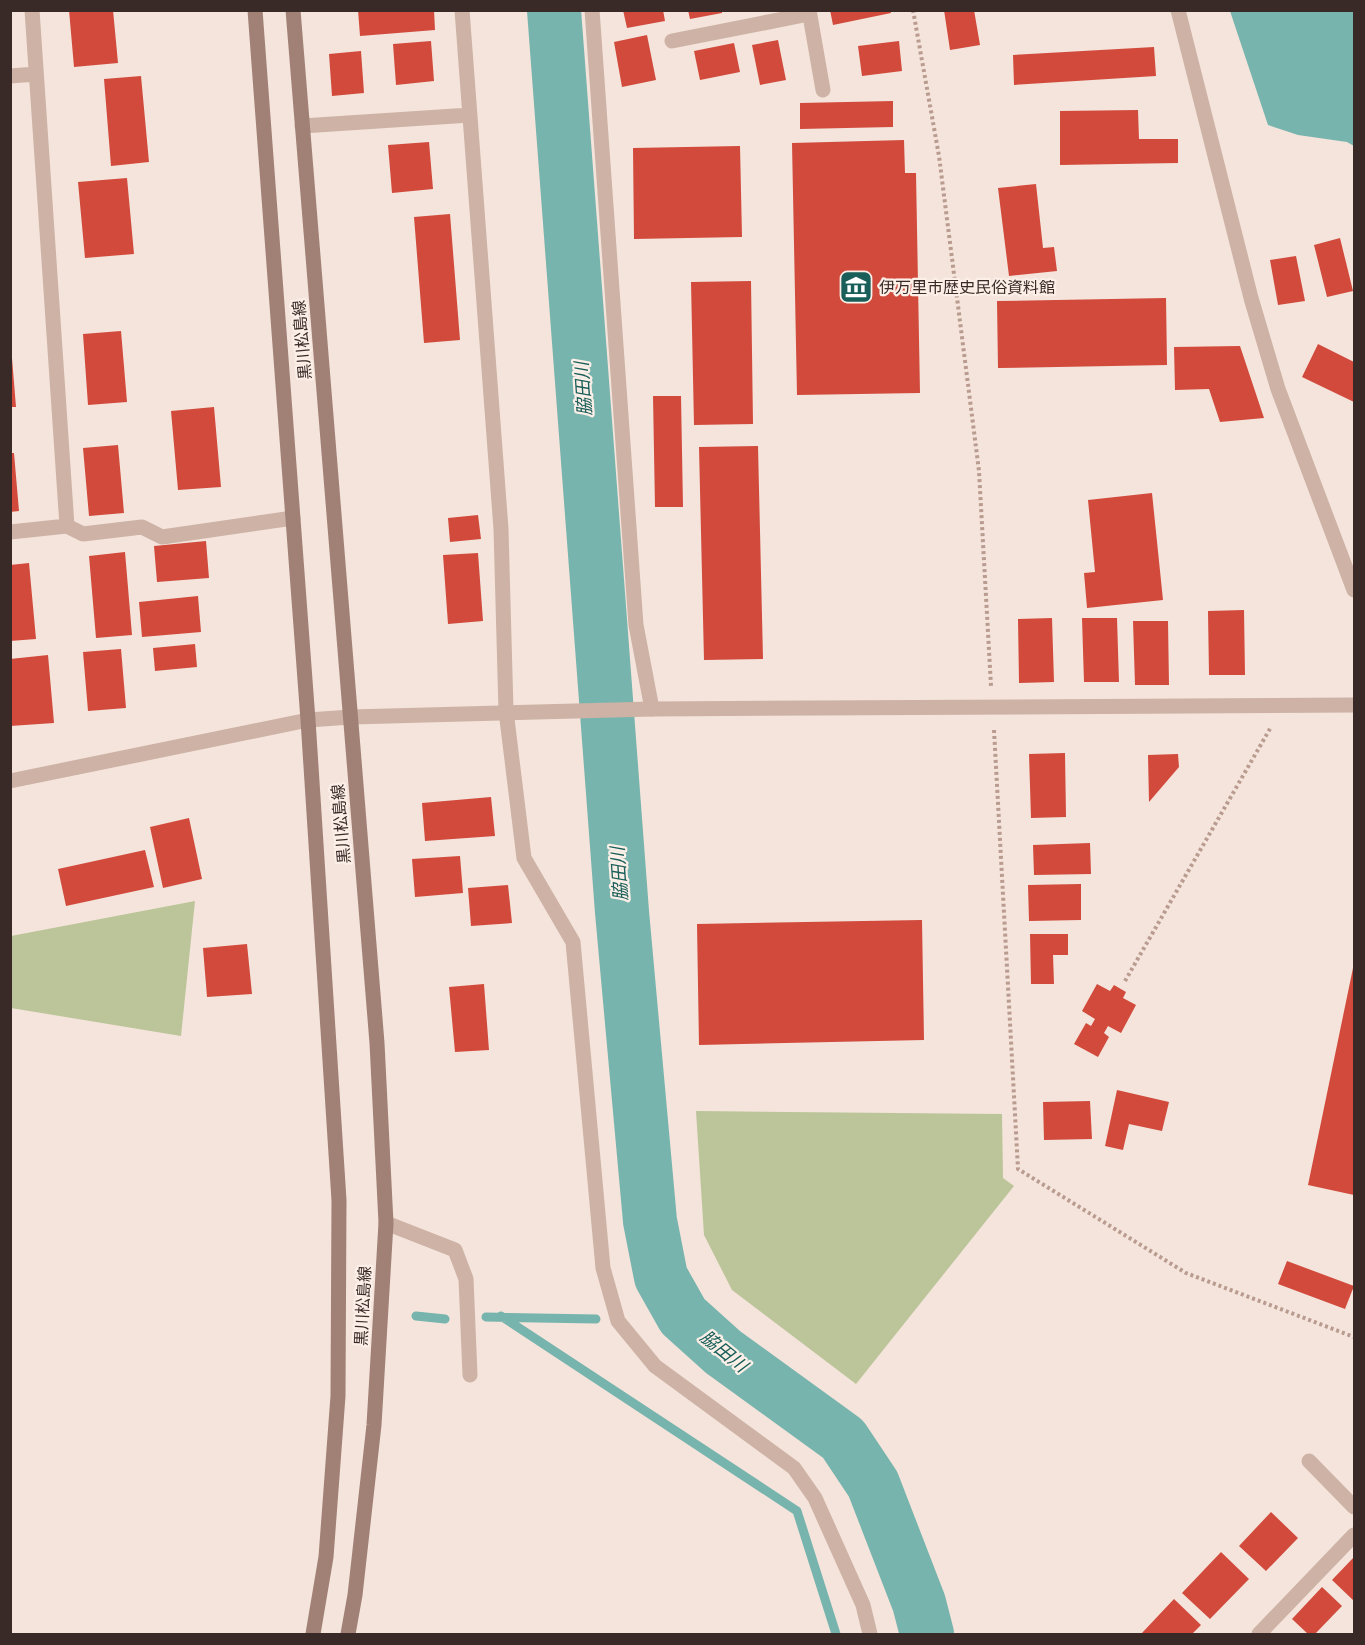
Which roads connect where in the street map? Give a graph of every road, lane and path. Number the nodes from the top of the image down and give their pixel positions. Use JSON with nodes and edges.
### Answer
{"nodes":[{"id":1,"x":32,"y":10,"type":"edge"},
{"id":2,"x":255,"y":10,"type":"edge"},
{"id":3,"x":292,"y":10,"type":"edge"},
{"id":4,"x":462,"y":10,"type":"edge"},
{"id":5,"x":592,"y":10,"type":"edge"},
{"id":6,"x":913,"y":10,"type":"edge"},
{"id":7,"x":1178,"y":10,"type":"edge"},
{"id":8,"x":809,"y":12,"type":"edge"},
{"id":9,"x":672,"y":41,"type":"dead end"},
{"id":10,"x":36,"y":74,"type":"junction"},
{"id":11,"x":10,"y":76,"type":"edge"},
{"id":12,"x":823,"y":90,"type":"dead end"},
{"id":13,"x":470,"y":115,"type":"junction"},
{"id":14,"x":302,"y":126,"type":"junction"},
{"id":15,"x":293,"y":518,"type":"junction"},
{"id":16,"x":68,"y":526,"type":"junction"},
{"id":17,"x":10,"y":532,"type":"edge"},
{"id":18,"x":1354,"y":590,"type":"edge"},
{"id":19,"x":1354,"y":705,"type":"edge"},
{"id":20,"x":1283,"y":706,"type":"junction"},
{"id":21,"x":993,"y":707,"type":"junction"},
{"id":22,"x":652,"y":709,"type":"junction"},
{"id":23,"x":506,"y":711,"type":"junction"},
{"id":24,"x":351,"y":717,"type":"junction"},
{"id":25,"x":308,"y":720,"type":"junction"},
{"id":26,"x":10,"y":782,"type":"edge"},
{"id":27,"x":1125,"y":981,"type":"dead end"},
{"id":28,"x":386,"y":1223,"type":"junction"},
{"id":29,"x":1354,"y":1337,"type":"edge"},
{"id":30,"x":470,"y":1375,"type":"dead end"},
{"id":31,"x":1310,"y":1461,"type":"dead end"},
{"id":32,"x":1354,"y":1508,"type":"edge"},
{"id":33,"x":1354,"y":1535,"type":"edge"},
{"id":34,"x":313,"y":1635,"type":"edge"},
{"id":35,"x":348,"y":1635,"type":"edge"},
{"id":36,"x":870,"y":1635,"type":"edge"},
{"id":37,"x":1259,"y":1635,"type":"edge"}],
"edges":[{"from":1,"to":10,"type":"street"},
{"from":2,"to":15,"type":"main road","name":"黒川松島線"},
{"from":3,"to":14,"type":"main road","name":"黒川松島線"},
{"from":4,"to":13,"type":"street"},
{"from":5,"to":22,"type":"street"},
{"from":6,"to":21,"type":"path"},
{"from":7,"to":18,"type":"street"},
{"from":8,"to":9,"type":"street"},
{"from":8,"to":12,"type":"street"},
{"from":10,"to":11,"type":"street"},
{"from":10,"to":16,"type":"street"},
{"from":13,"to":14,"type":"street"},
{"from":13,"to":23,"type":"street"},
{"from":14,"to":24,"type":"main road","name":"黒川松島線"},
{"from":15,"to":16,"type":"street"},
{"from":15,"to":25,"type":"main road","name":"黒川松島線"},
{"from":16,"to":17,"type":"street"},
{"from":19,"to":20,"type":"street"},
{"from":20,"to":21,"type":"street"},
{"from":20,"to":27,"type":"path"},
{"from":21,"to":22,"type":"street"},
{"from":21,"to":29,"type":"path"},
{"from":22,"to":23,"type":"street"},
{"from":23,"to":24,"type":"street"},
{"from":23,"to":36,"type":"street"},
{"from":24,"to":25,"type":"street"},
{"from":24,"to":28,"type":"main road","name":"黒川松島線"},
{"from":25,"to":26,"type":"street"},
{"from":25,"to":34,"type":"main road","name":"黒川松島線"},
{"from":28,"to":30,"type":"street"},
{"from":28,"to":35,"type":"main road","name":"黒川松島線"},
{"from":31,"to":32,"type":"street"},
{"from":33,"to":37,"type":"street"}]}
